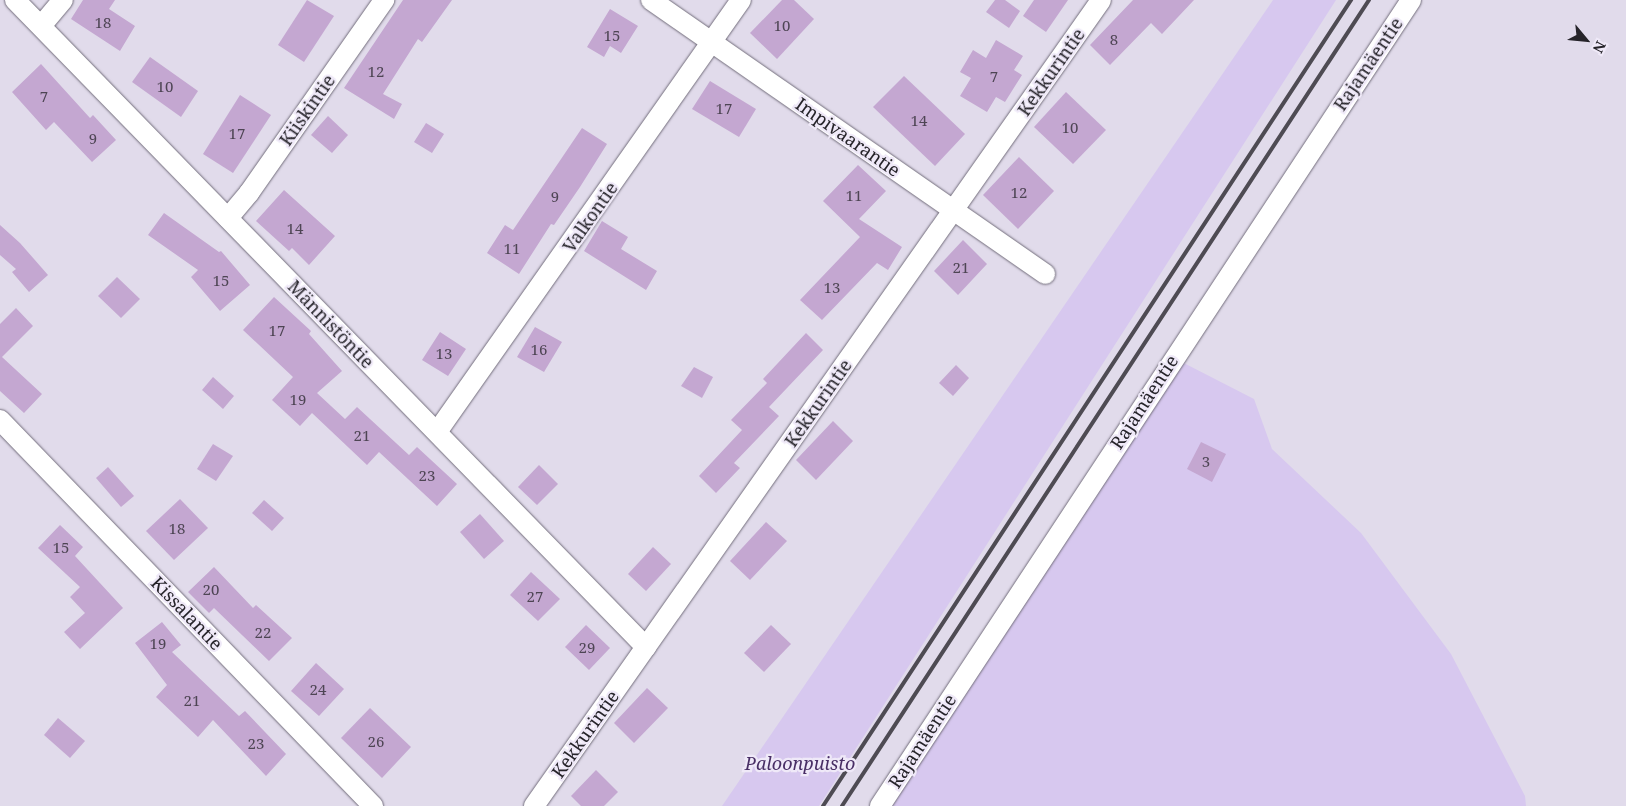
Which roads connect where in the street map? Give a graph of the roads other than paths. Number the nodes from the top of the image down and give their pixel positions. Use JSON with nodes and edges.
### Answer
{"nodes":[{"id":1,"x":16,"y":0,"type":"edge"},
{"id":2,"x":63,"y":0,"type":"edge"},
{"id":3,"x":384,"y":0,"type":"edge"},
{"id":4,"x":651,"y":0,"type":"edge"},
{"id":5,"x":741,"y":0,"type":"edge"},
{"id":6,"x":1101,"y":0,"type":"edge"},
{"id":7,"x":1411,"y":0,"type":"edge"},
{"id":8,"x":41,"y":26,"type":"junction"},
{"id":9,"x":712,"y":42,"type":"junction"},
{"id":10,"x":954,"y":210,"type":"junction"},
{"id":11,"x":228,"y":218,"type":"junction"},
{"id":12,"x":1045,"y":274,"type":"dead end"},
{"id":13,"x":0,"y":420,"type":"edge"},
{"id":14,"x":437,"y":432,"type":"junction"},
{"id":15,"x":646,"y":647,"type":"junction"},
{"id":16,"x":373,"y":806,"type":"edge"},
{"id":17,"x":534,"y":806,"type":"edge"},
{"id":18,"x":880,"y":806,"type":"edge"}],
"edges":[{"from":1,"to":8,"type":"street","name":"Männistöntie"},
{"from":2,"to":8,"type":"street"},
{"from":3,"to":11,"type":"street","name":"Kiiskintie"},
{"from":4,"to":9,"type":"street","name":"Impivaarantie"},
{"from":5,"to":9,"type":"street","name":"Valkontie"},
{"from":6,"to":10,"type":"street","name":"Kekkurintie"},
{"from":7,"to":18,"type":"street","name":"Rajamäentie"},
{"from":8,"to":11,"type":"street","name":"Männistöntie"},
{"from":9,"to":10,"type":"street","name":"Impivaarantie"},
{"from":9,"to":14,"type":"street","name":"Valkontie"},
{"from":10,"to":12,"type":"street","name":"Impivaarantie"},
{"from":10,"to":15,"type":"street","name":"Kekkurintie"},
{"from":11,"to":14,"type":"street","name":"Männistöntie"},
{"from":13,"to":16,"type":"street","name":"Kissalantie"},
{"from":14,"to":15,"type":"street","name":"Männistöntie"},
{"from":15,"to":17,"type":"street","name":"Kekkurintie"}]}
